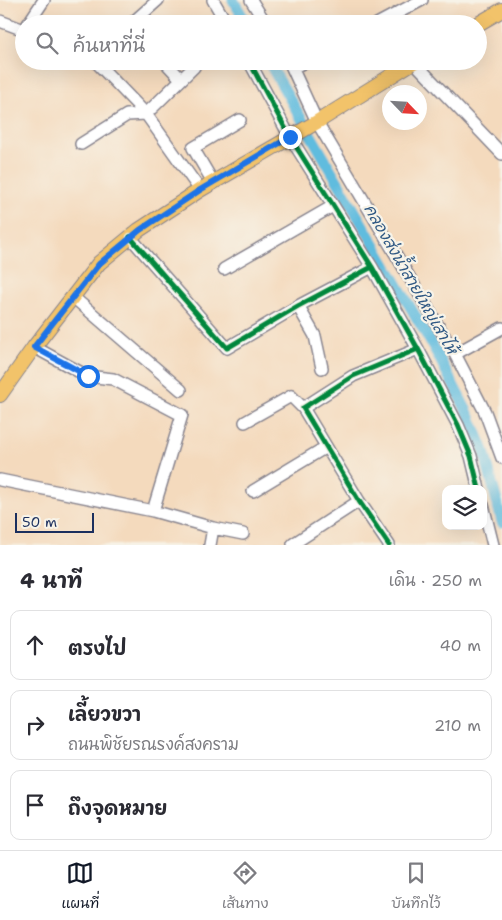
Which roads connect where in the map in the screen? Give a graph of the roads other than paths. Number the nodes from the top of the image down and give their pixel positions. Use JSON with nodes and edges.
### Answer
{"nodes":[{"id":1,"x":44,"y":0,"type":"edge"},
{"id":2,"x":158,"y":0,"type":"edge"},
{"id":3,"x":213,"y":0,"type":"edge"},
{"id":4,"x":251,"y":0,"type":"edge"},
{"id":5,"x":422,"y":0,"type":"edge"},
{"id":6,"x":502,"y":10,"type":"edge"},
{"id":7,"x":34,"y":15,"type":"edge"},
{"id":8,"x":141,"y":15,"type":"edge"},
{"id":9,"x":222,"y":15,"type":"edge"},
{"id":10,"x":260,"y":15,"type":"edge"},
{"id":11,"x":394,"y":15,"type":"edge"},
{"id":12,"x":487,"y":19,"type":"edge"},
{"id":13,"x":1,"y":23,"type":"edge"},
{"id":14,"x":15,"y":27,"type":"edge"},
{"id":15,"x":104,"y":70,"type":"edge"},
{"id":16,"x":172,"y":70,"type":"edge"},
{"id":17,"x":191,"y":70,"type":"edge"},
{"id":18,"x":255,"y":70,"type":"edge"},
{"id":19,"x":293,"y":70,"type":"edge"},
{"id":20,"x":401,"y":70,"type":"edge"},
{"id":21,"x":422,"y":70,"type":"edge"},
{"id":22,"x":181,"y":79,"type":"junction"},
{"id":23,"x":146,"y":114,"type":"junction"},
{"id":24,"x":240,"y":120,"type":"dead end"},
{"id":25,"x":315,"y":124,"type":"junction"},
{"id":26,"x":295,"y":135,"type":"junction"},
{"id":27,"x":81,"y":144,"type":"dead end"},
{"id":28,"x":502,"y":154,"type":"edge"},
{"id":29,"x":213,"y":182,"type":"junction"},
{"id":30,"x":200,"y":190,"type":"junction"},
{"id":31,"x":333,"y":206,"type":"junction"},
{"id":32,"x":130,"y":238,"type":"junction"},
{"id":33,"x":372,"y":267,"type":"junction"},
{"id":34,"x":224,"y":269,"type":"dead end"},
{"id":35,"x":73,"y":297,"type":"junction"},
{"id":36,"x":298,"y":306,"type":"junction"},
{"id":37,"x":502,"y":328,"type":"edge"},
{"id":38,"x":34,"y":347,"type":"junction"},
{"id":39,"x":418,"y":349,"type":"junction"},
{"id":40,"x":456,"y":354,"type":"junction"},
{"id":41,"x":322,"y":368,"type":"dead end"},
{"id":42,"x":181,"y":390,"type":"dead end"},
{"id":43,"x":0,"y":393,"type":"edge"},
{"id":44,"x":302,"y":408,"type":"junction"},
{"id":45,"x":245,"y":422,"type":"dead end"},
{"id":46,"x":326,"y":447,"type":"junction"},
{"id":47,"x":502,"y":458,"type":"edge"},
{"id":48,"x":0,"y":480,"type":"edge"},
{"id":49,"x":478,"y":485,"type":"edge"},
{"id":50,"x":253,"y":491,"type":"dead end"},
{"id":51,"x":359,"y":501,"type":"junction"},
{"id":52,"x":152,"y":511,"type":"junction"},
{"id":53,"x":487,"y":521,"type":"edge"},
{"id":54,"x":213,"y":528,"type":"junction"},
{"id":55,"x":243,"y":534,"type":"dead end"},
{"id":56,"x":293,"y":544,"type":"edge"},
{"id":57,"x":210,"y":545,"type":"edge"},
{"id":58,"x":388,"y":545,"type":"edge"},
{"id":59,"x":493,"y":545,"type":"edge"}],
"edges":[{"from":1,"to":7,"type":"street"},
{"from":2,"to":8,"type":"street"},
{"from":3,"to":9,"type":"street"},
{"from":4,"to":10,"type":"street"},
{"from":5,"to":11,"type":"street"},
{"from":6,"to":12,"type":"main road"},
{"from":13,"to":14,"type":"street"},
{"from":15,"to":23,"type":"street"},
{"from":16,"to":22,"type":"street"},
{"from":17,"to":22,"type":"street"},
{"from":18,"to":26,"type":"street"},
{"from":19,"to":25,"type":"street"},
{"from":20,"to":25,"type":"main road"},
{"from":21,"to":28,"type":"street"},
{"from":22,"to":23,"type":"street"},
{"from":23,"to":27,"type":"street"},
{"from":23,"to":30,"type":"street"},
{"from":24,"to":29,"type":"street"},
{"from":25,"to":26,"type":"main road"},
{"from":25,"to":40,"type":"street"},
{"from":26,"to":29,"type":"main road"},
{"from":26,"to":31,"type":"street"},
{"from":29,"to":30,"type":"main road"},
{"from":30,"to":32,"type":"main road"},
{"from":31,"to":33,"type":"street"},
{"from":31,"to":34,"type":"street"},
{"from":32,"to":35,"type":"main road"},
{"from":32,"to":36,"type":"street"},
{"from":33,"to":36,"type":"street"},
{"from":33,"to":39,"type":"street"},
{"from":35,"to":38,"type":"main road"},
{"from":35,"to":42,"type":"street"},
{"from":36,"to":41,"type":"street"},
{"from":37,"to":40,"type":"street"},
{"from":38,"to":43,"type":"main road"},
{"from":38,"to":52,"type":"street"},
{"from":39,"to":44,"type":"street"},
{"from":39,"to":49,"type":"street"},
{"from":40,"to":47,"type":"street"},
{"from":44,"to":45,"type":"street"},
{"from":44,"to":46,"type":"street"},
{"from":46,"to":50,"type":"street"},
{"from":46,"to":51,"type":"street"},
{"from":48,"to":52,"type":"street"},
{"from":51,"to":56,"type":"street"},
{"from":51,"to":58,"type":"street"},
{"from":52,"to":54,"type":"street"},
{"from":53,"to":59,"type":"street"},
{"from":54,"to":55,"type":"street"},
{"from":54,"to":57,"type":"street"}]}
